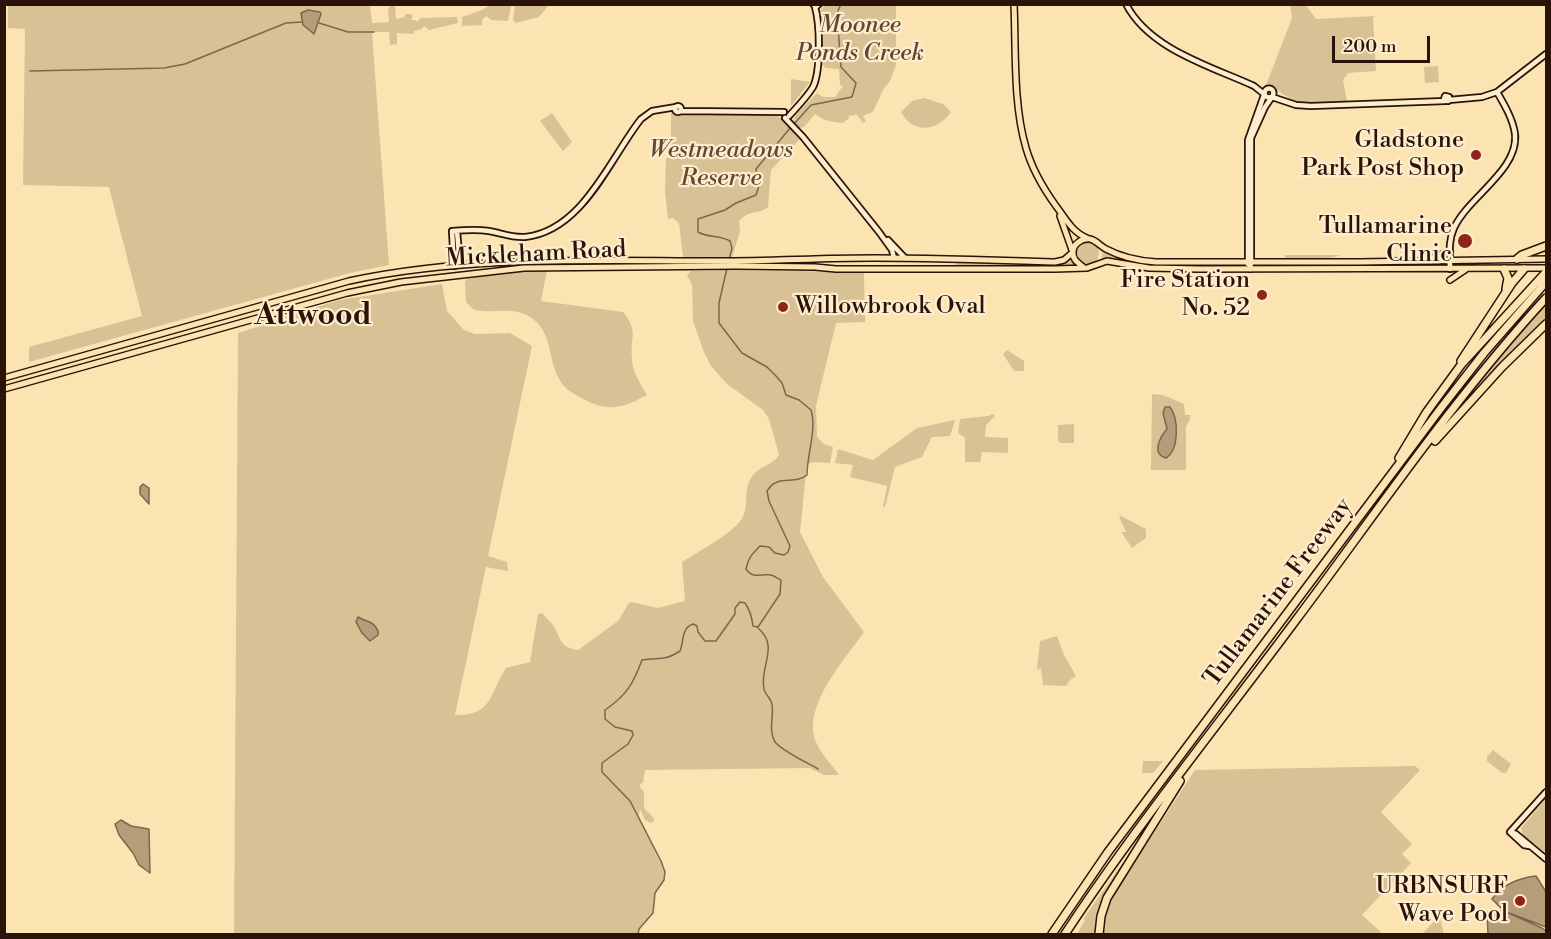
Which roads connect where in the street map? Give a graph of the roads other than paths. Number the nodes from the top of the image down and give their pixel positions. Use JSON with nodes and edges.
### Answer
{"nodes":[{"id":1,"x":1014,"y":4,"type":"edge"},
{"id":2,"x":1126,"y":4,"type":"edge"},
{"id":3,"x":816,"y":6,"type":"edge"},
{"id":4,"x":1546,"y":54,"type":"edge"},
{"id":5,"x":1265,"y":92,"type":"junction"},
{"id":6,"x":1497,"y":92,"type":"junction"},
{"id":7,"x":1272,"y":96,"type":"junction"},
{"id":8,"x":786,"y":115,"type":"junction"},
{"id":9,"x":1254,"y":126,"type":"junction"},
{"id":10,"x":1054,"y":203,"type":"junction"},
{"id":11,"x":454,"y":231,"type":"junction"},
{"id":12,"x":1090,"y":239,"type":"junction"},
{"id":13,"x":1096,"y":243,"type":"junction"},
{"id":14,"x":1546,"y":247,"type":"edge"},
{"id":15,"x":894,"y":249,"type":"junction"},
{"id":16,"x":459,"y":250,"type":"junction"},
{"id":17,"x":1450,"y":251,"type":"junction"},
{"id":18,"x":1073,"y":252,"type":"junction"},
{"id":19,"x":842,"y":258,"type":"junction"},
{"id":20,"x":876,"y":258,"type":"junction"},
{"id":21,"x":896,"y":258,"type":"junction"},
{"id":22,"x":905,"y":258,"type":"junction"},
{"id":23,"x":929,"y":258,"type":"junction"},
{"id":24,"x":960,"y":258,"type":"junction"},
{"id":25,"x":824,"y":259,"type":"junction"},
{"id":26,"x":1517,"y":259,"type":"junction"},
{"id":27,"x":1536,"y":259,"type":"junction"},
{"id":28,"x":1546,"y":259,"type":"edge"},
{"id":29,"x":776,"y":260,"type":"junction"},
{"id":30,"x":1431,"y":261,"type":"junction"},
{"id":31,"x":1450,"y":261,"type":"junction"},
{"id":32,"x":1249,"y":262,"type":"junction"},
{"id":33,"x":469,"y":264,"type":"junction"},
{"id":34,"x":719,"y":264,"type":"junction"},
{"id":35,"x":736,"y":264,"type":"junction"},
{"id":36,"x":457,"y":265,"type":"junction"},
{"id":37,"x":1094,"y":266,"type":"junction"},
{"id":38,"x":779,"y":267,"type":"junction"},
{"id":39,"x":896,"y":268,"type":"junction"},
{"id":40,"x":953,"y":268,"type":"junction"},
{"id":41,"x":1084,"y":268,"type":"junction"},
{"id":42,"x":1524,"y":268,"type":"junction"},
{"id":43,"x":1450,"y":269,"type":"junction"},
{"id":44,"x":1467,"y":269,"type":"junction"},
{"id":45,"x":1504,"y":269,"type":"junction"},
{"id":46,"x":836,"y":270,"type":"junction"},
{"id":47,"x":1250,"y":270,"type":"junction"},
{"id":48,"x":1545,"y":274,"type":"edge"},
{"id":49,"x":458,"y":276,"type":"junction"},
{"id":50,"x":1450,"y":280,"type":"dead end"},
{"id":51,"x":1506,"y":291,"type":"junction"},
{"id":52,"x":1546,"y":298,"type":"edge"},
{"id":53,"x":1546,"y":324,"type":"edge"},
{"id":54,"x":158,"y":336,"type":"junction"},
{"id":55,"x":159,"y":348,"type":"junction"},
{"id":56,"x":55,"y":364,"type":"junction"},
{"id":57,"x":1458,"y":369,"type":"junction"},
{"id":58,"x":52,"y":376,"type":"junction"},
{"id":59,"x":4,"y":378,"type":"edge"},
{"id":60,"x":4,"y":389,"type":"edge"},
{"id":61,"x":1425,"y":447,"type":"junction"},
{"id":62,"x":1393,"y":471,"type":"junction"},
{"id":63,"x":1198,"y":750,"type":"junction"},
{"id":64,"x":1546,"y":792,"type":"edge"},
{"id":65,"x":1546,"y":859,"type":"edge"},
{"id":66,"x":1052,"y":934,"type":"edge"},
{"id":67,"x":1066,"y":934,"type":"edge"},
{"id":68,"x":1100,"y":934,"type":"edge"}],
"edges":[{"from":1,"to":10,"type":"main road"},
{"from":2,"to":5,"type":"street"},
{"from":3,"to":8,"type":"street"},
{"from":4,"to":6,"type":"street"},
{"from":5,"to":7,"type":"street"},
{"from":5,"to":9,"type":"street"},
{"from":6,"to":7,"type":"street"},
{"from":6,"to":17,"type":"street"},
{"from":7,"to":9,"type":"street"},
{"from":8,"to":11,"type":"street"},
{"from":8,"to":15,"type":"street"},
{"from":9,"to":32,"type":"street"},
{"from":10,"to":12,"type":"main road"},
{"from":10,"to":18,"type":"main road"},
{"from":11,"to":16,"type":"street"},
{"from":11,"to":36,"type":"street"},
{"from":12,"to":13,"type":"main road"},
{"from":12,"to":18,"type":"main road"},
{"from":13,"to":32,"type":"main road"},
{"from":13,"to":37,"type":"main road"},
{"from":14,"to":26,"type":"highway"},
{"from":14,"to":27,"type":"highway"},
{"from":15,"to":20,"type":"street"},
{"from":15,"to":21,"type":"street"},
{"from":15,"to":22,"type":"street"},
{"from":16,"to":33,"type":"street"},
{"from":16,"to":36,"type":"street"},
{"from":17,"to":30,"type":"street"},
{"from":17,"to":31,"type":"street"},
{"from":18,"to":24,"type":"main road","name":"Mickleham Road"},
{"from":18,"to":41,"type":"main road"},
{"from":19,"to":20,"type":"main road","name":"Mickleham Road"},
{"from":19,"to":25,"type":"main road","name":"Mickleham Road"},
{"from":19,"to":46,"type":"main road"},
{"from":20,"to":21,"type":"main road","name":"Mickleham Road"},
{"from":21,"to":22,"type":"main road","name":"Mickleham Road"},
{"from":21,"to":39,"type":"main road"},
{"from":22,"to":23,"type":"main road","name":"Mickleham Road"},
{"from":23,"to":24,"type":"main road","name":"Mickleham Road"},
{"from":23,"to":40,"type":"main road"},
{"from":24,"to":40,"type":"main road"},
{"from":25,"to":29,"type":"main road","name":"Mickleham Road"},
{"from":25,"to":46,"type":"main road"},
{"from":26,"to":27,"type":"main road"},
{"from":26,"to":31,"type":"main road"},
{"from":27,"to":28,"type":"main road"},
{"from":27,"to":42,"type":"main road"},
{"from":27,"to":48,"type":"main road"},
{"from":29,"to":35,"type":"main road","name":"Mickleham Road"},
{"from":29,"to":38,"type":"main road"},
{"from":30,"to":31,"type":"main road"},
{"from":30,"to":32,"type":"main road"},
{"from":31,"to":43,"type":"street"},
{"from":32,"to":47,"type":"street"},
{"from":33,"to":34,"type":"main road","name":"Mickleham Road"},
{"from":33,"to":36,"type":"main road","name":"Mickleham Road"},
{"from":34,"to":35,"type":"main road","name":"Mickleham Road"},
{"from":34,"to":49,"type":"main road","name":"Mickleham Road"},
{"from":35,"to":38,"type":"main road","name":"Mickleham Road"},
{"from":36,"to":49,"type":"main road"},
{"from":36,"to":54,"type":"main road","name":"Mickleham Road"},
{"from":37,"to":41,"type":"main road"},
{"from":37,"to":47,"type":"main road"},
{"from":38,"to":46,"type":"main road","name":"Mickleham Road"},
{"from":39,"to":40,"type":"main road","name":"Mickleham Road"},
{"from":39,"to":46,"type":"main road","name":"Mickleham Road"},
{"from":40,"to":41,"type":"main road","name":"Mickleham Road"},
{"from":42,"to":45,"type":"main road"},
{"from":42,"to":48,"type":"main road"},
{"from":42,"to":51,"type":"highway"},
{"from":43,"to":44,"type":"main road"},
{"from":43,"to":47,"type":"main road"},
{"from":44,"to":45,"type":"main road"},
{"from":44,"to":50,"type":"main road"},
{"from":45,"to":51,"type":"highway"},
{"from":48,"to":57,"type":"highway"},
{"from":48,"to":62,"type":"highway","name":"Tullamarine Freeway"},
{"from":49,"to":55,"type":"main road","name":"Mickleham Road"},
{"from":51,"to":57,"type":"highway"},
{"from":52,"to":61,"type":"highway","name":"Tullamarine Freeway"},
{"from":53,"to":61,"type":"highway"},
{"from":54,"to":55,"type":"main road"},
{"from":54,"to":56,"type":"main road","name":"Mickleham Road"},
{"from":55,"to":58,"type":"main road","name":"Mickleham Road"},
{"from":56,"to":58,"type":"main road"},
{"from":56,"to":59,"type":"main road","name":"Mickleham Road"},
{"from":57,"to":62,"type":"highway"},
{"from":58,"to":60,"type":"main road","name":"Mickleham Road"},
{"from":61,"to":63,"type":"highway","name":"Tullamarine Freeway"},
{"from":62,"to":66,"type":"highway","name":"Tullamarine Freeway"},
{"from":63,"to":67,"type":"highway","name":"Tullamarine Freeway"},
{"from":63,"to":68,"type":"highway"},
{"from":64,"to":65,"type":"street"}]}
